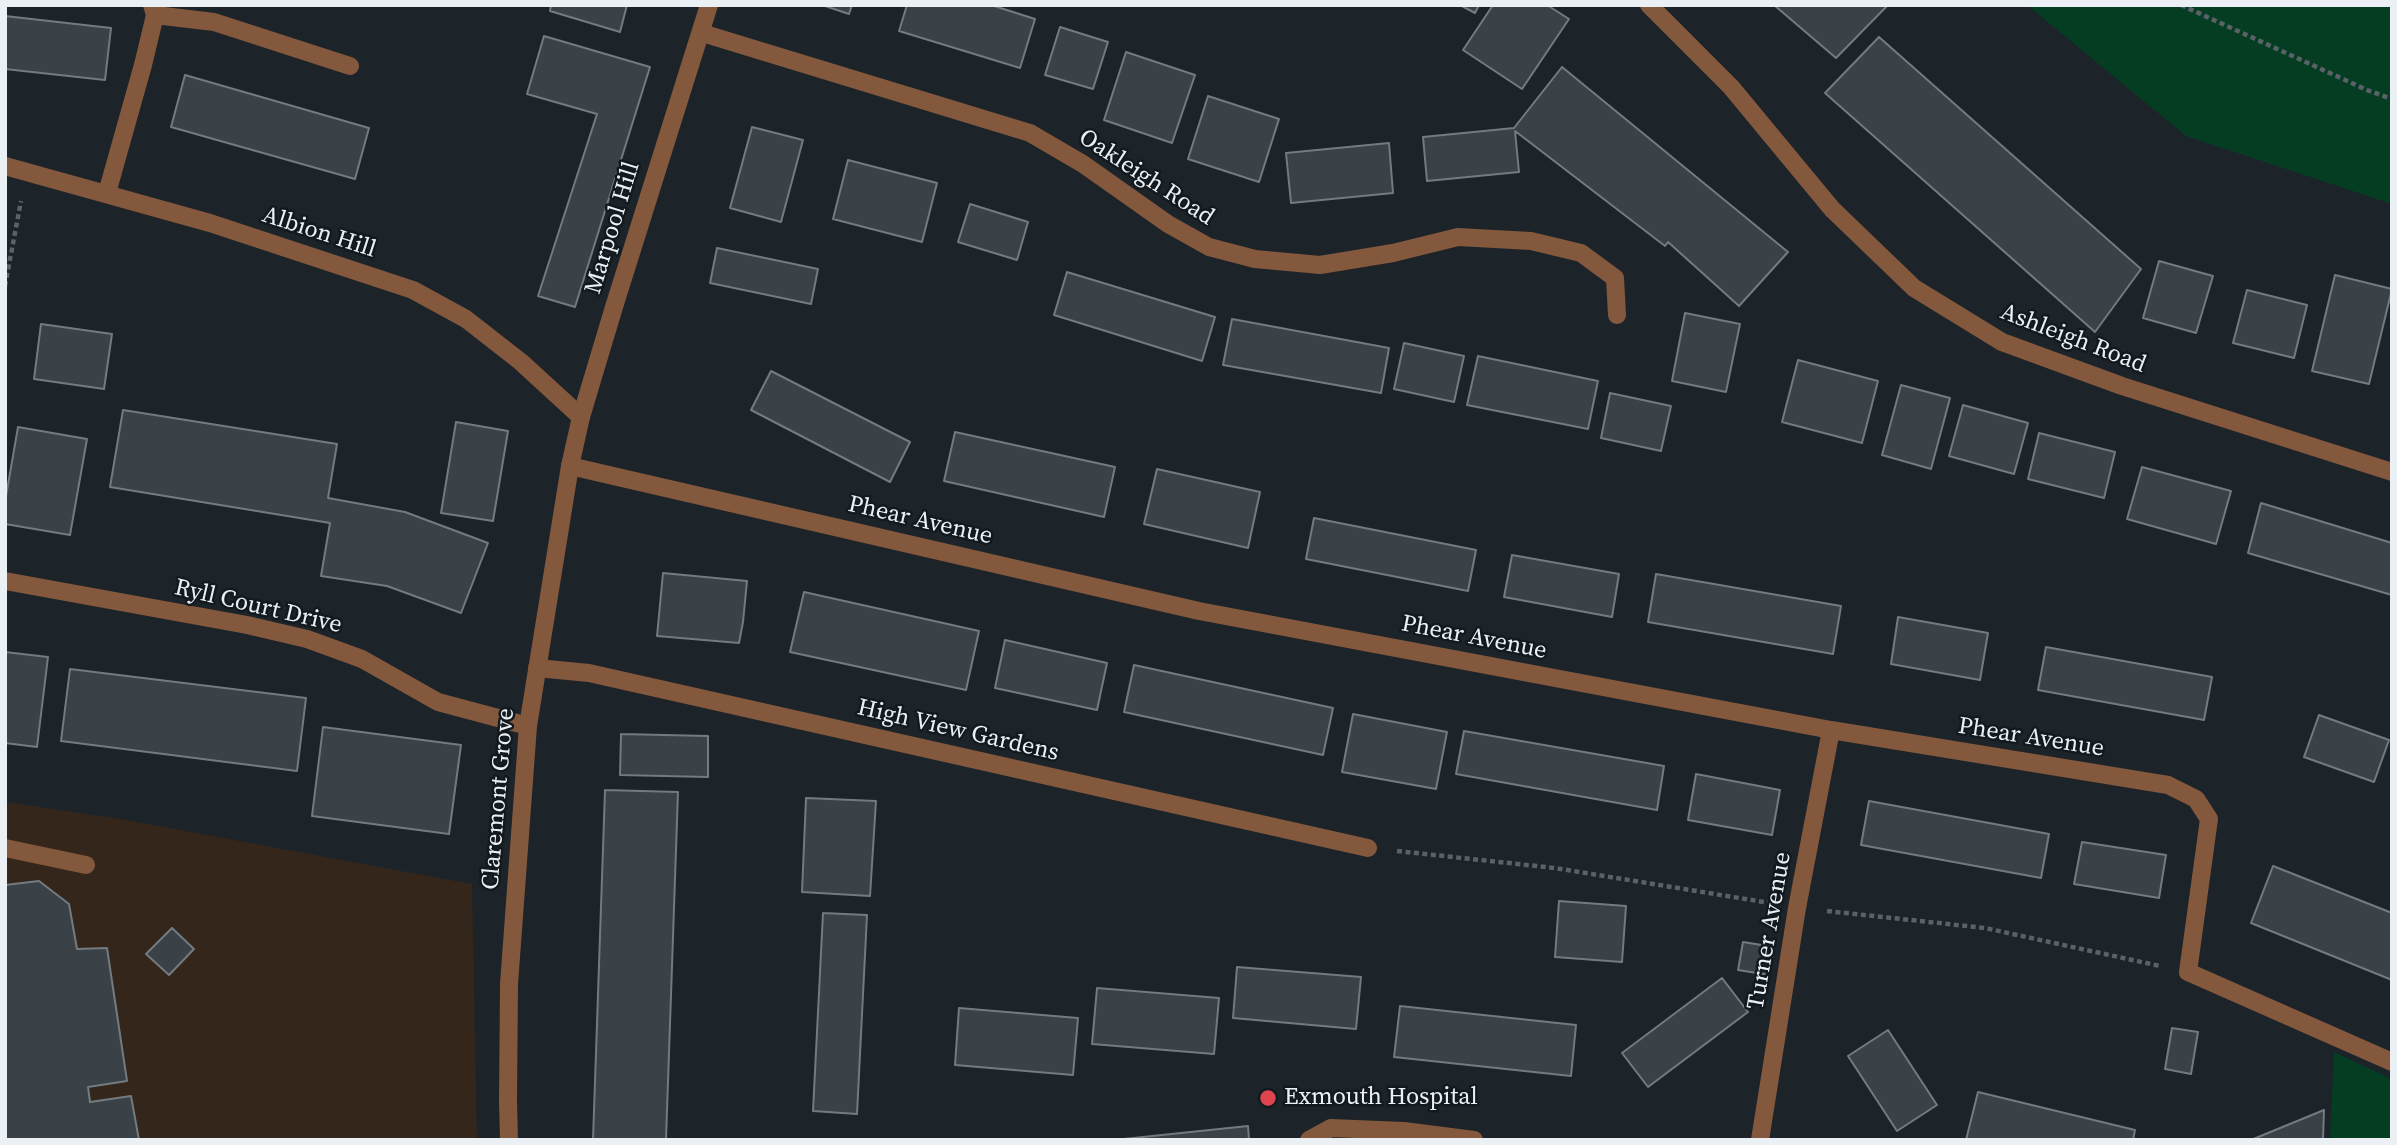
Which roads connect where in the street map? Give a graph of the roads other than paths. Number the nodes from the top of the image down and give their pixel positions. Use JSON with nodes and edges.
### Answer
{"nodes":[{"id":1,"x":709,"y":5,"type":"edge"},
{"id":2,"x":1649,"y":5,"type":"edge"},
{"id":3,"x":153,"y":10,"type":"edge"},
{"id":4,"x":702,"y":33,"type":"junction"},
{"id":5,"x":350,"y":66,"type":"dead end"},
{"id":6,"x":5,"y":166,"type":"edge"},
{"id":7,"x":107,"y":193,"type":"junction"},
{"id":8,"x":1617,"y":315,"type":"dead end"},
{"id":9,"x":581,"y":416,"type":"junction"},
{"id":10,"x":570,"y":466,"type":"junction"},
{"id":11,"x":2392,"y":472,"type":"edge"},
{"id":12,"x":5,"y":581,"type":"edge"},
{"id":13,"x":537,"y":667,"type":"junction"},
{"id":14,"x":528,"y":726,"type":"junction"},
{"id":15,"x":1831,"y":730,"type":"junction"},
{"id":16,"x":5,"y":848,"type":"edge"},
{"id":17,"x":1368,"y":848,"type":"dead end"},
{"id":18,"x":86,"y":865,"type":"dead end"},
{"id":19,"x":2392,"y":1062,"type":"edge"},
{"id":20,"x":509,"y":1140,"type":"edge"},
{"id":21,"x":1309,"y":1140,"type":"edge"},
{"id":22,"x":1474,"y":1140,"type":"edge"},
{"id":23,"x":1760,"y":1140,"type":"edge"}],
"edges":[{"from":1,"to":4,"type":"street","name":"Marpool Hill"},
{"from":2,"to":11,"type":"street","name":"Ashleigh Road"},
{"from":3,"to":5,"type":"street"},
{"from":3,"to":7,"type":"street"},
{"from":4,"to":8,"type":"street","name":"Oakleigh Road"},
{"from":4,"to":9,"type":"street","name":"Marpool Hill"},
{"from":6,"to":7,"type":"street","name":"Albion Hill"},
{"from":7,"to":9,"type":"street","name":"Albion Hill"},
{"from":9,"to":10,"type":"street","name":"Marpool Hill"},
{"from":10,"to":13,"type":"street","name":"Claremont Grove"},
{"from":10,"to":15,"type":"street","name":"Phear Avenue"},
{"from":12,"to":14,"type":"street","name":"Ryll Court Drive"},
{"from":13,"to":14,"type":"street","name":"Claremont Grove"},
{"from":13,"to":17,"type":"street","name":"High View Gardens"},
{"from":14,"to":20,"type":"street","name":"Claremont Grove"},
{"from":15,"to":19,"type":"street","name":"Phear Avenue"},
{"from":15,"to":23,"type":"street","name":"Turner Avenue"},
{"from":16,"to":18,"type":"street"},
{"from":21,"to":22,"type":"street"}]}
